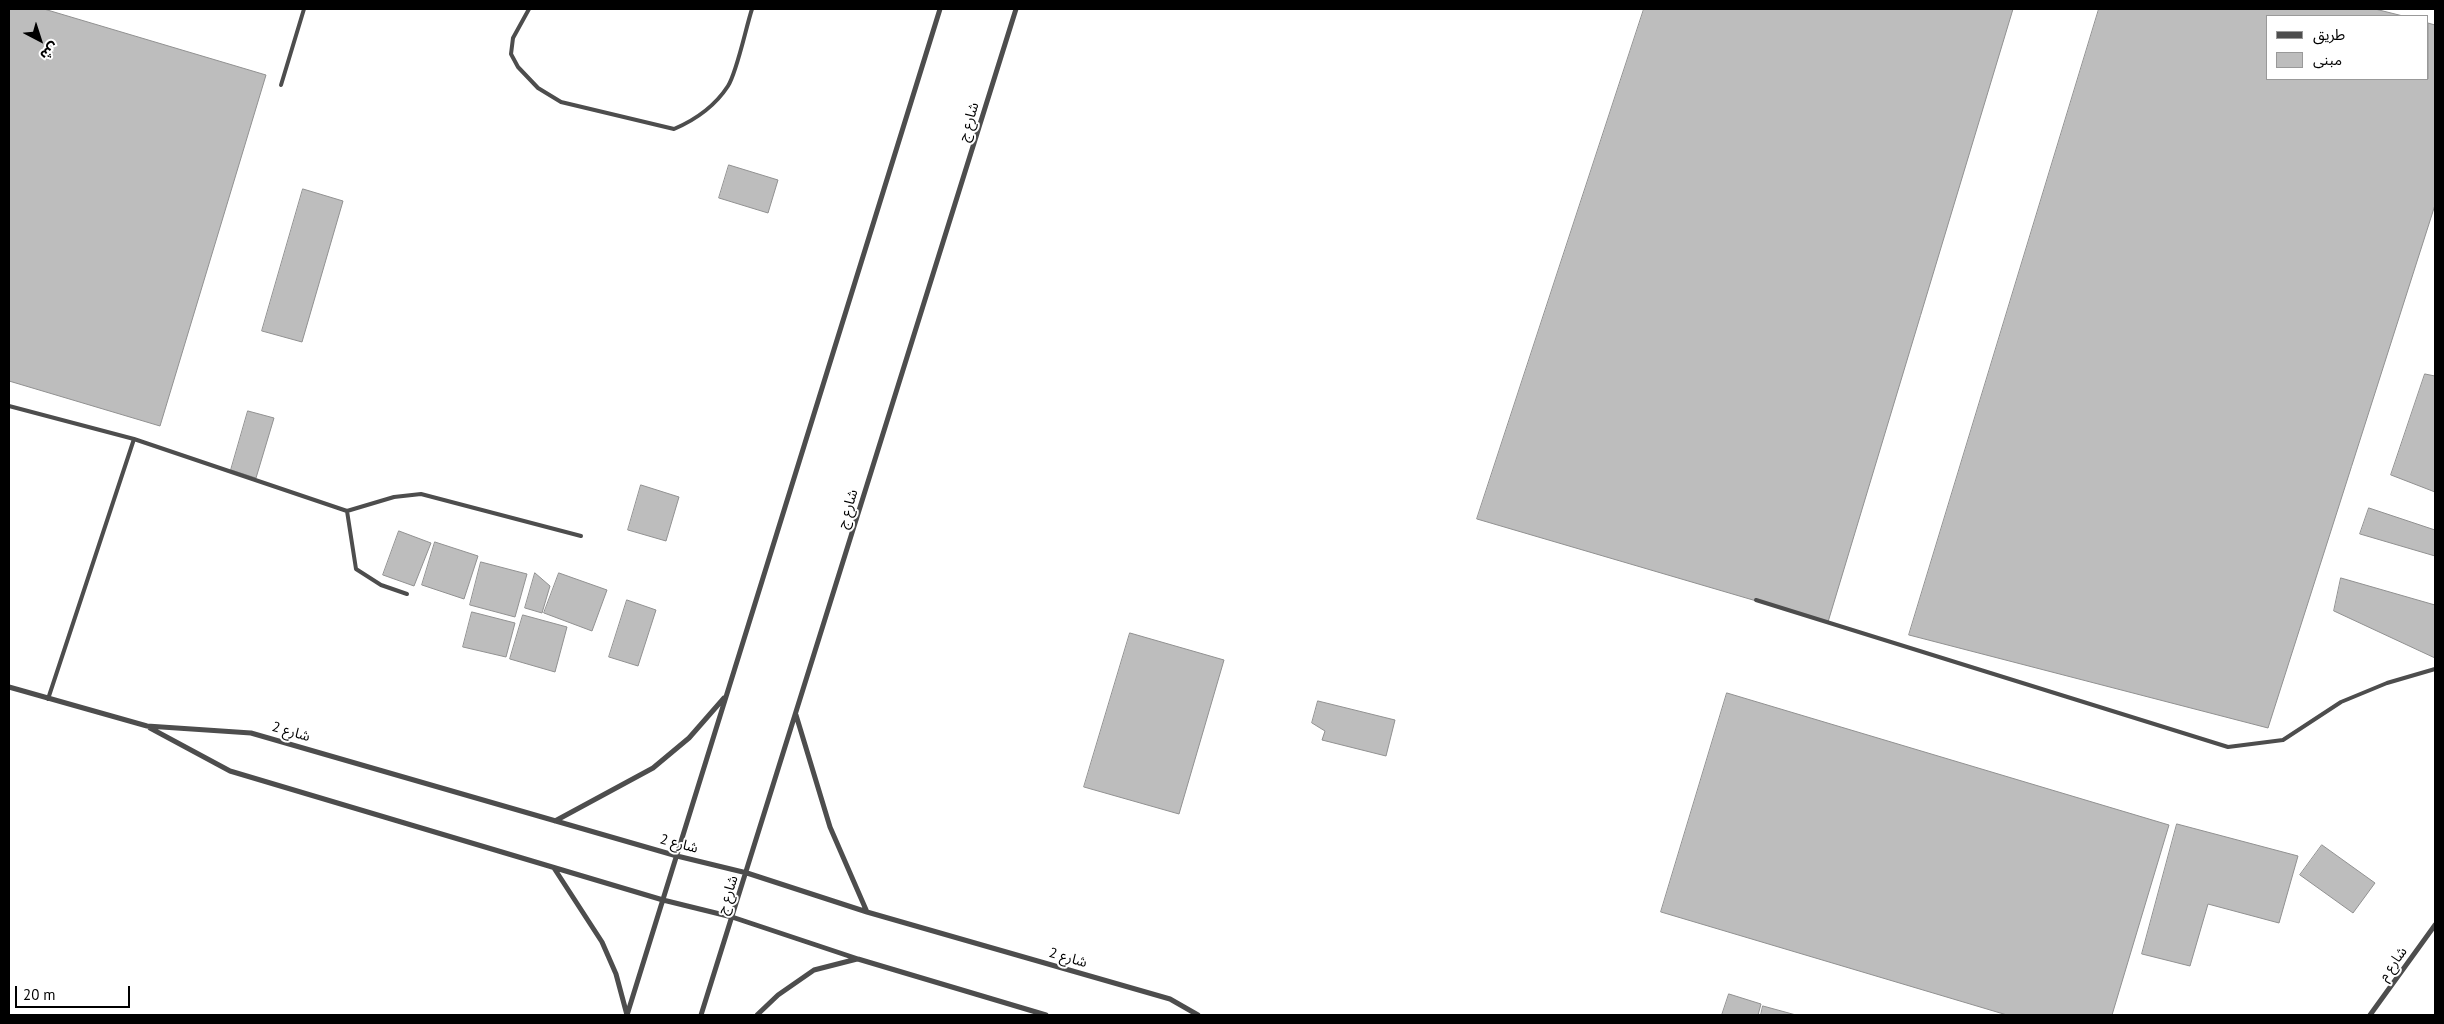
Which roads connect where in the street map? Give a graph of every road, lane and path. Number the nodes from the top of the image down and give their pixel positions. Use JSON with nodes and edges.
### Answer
{"nodes":[{"id":1,"x":304,"y":9,"type":"edge"},
{"id":2,"x":529,"y":9,"type":"edge"},
{"id":3,"x":752,"y":9,"type":"edge"},
{"id":4,"x":940,"y":9,"type":"edge"},
{"id":5,"x":1016,"y":9,"type":"edge"},
{"id":6,"x":281,"y":84,"type":"dead end"},
{"id":7,"x":9,"y":406,"type":"edge"},
{"id":8,"x":134,"y":439,"type":"junction"},
{"id":9,"x":346,"y":511,"type":"junction"},
{"id":10,"x":581,"y":536,"type":"dead end"},
{"id":11,"x":407,"y":594,"type":"dead end"},
{"id":12,"x":1756,"y":600,"type":"dead end"},
{"id":13,"x":2435,"y":669,"type":"edge"},
{"id":14,"x":9,"y":686,"type":"edge"},
{"id":15,"x":727,"y":696,"type":"junction"},
{"id":16,"x":48,"y":699,"type":"junction"},
{"id":17,"x":796,"y":715,"type":"junction"},
{"id":18,"x":147,"y":726,"type":"junction"},
{"id":19,"x":554,"y":821,"type":"junction"},
{"id":20,"x":677,"y":856,"type":"junction"},
{"id":21,"x":553,"y":868,"type":"junction"},
{"id":22,"x":747,"y":873,"type":"junction"},
{"id":23,"x":663,"y":900,"type":"junction"},
{"id":24,"x":867,"y":912,"type":"junction"},
{"id":25,"x":732,"y":917,"type":"junction"},
{"id":26,"x":2435,"y":925,"type":"edge"},
{"id":27,"x":858,"y":959,"type":"junction"},
{"id":28,"x":627,"y":1015,"type":"edge"},
{"id":29,"x":701,"y":1015,"type":"edge"},
{"id":30,"x":757,"y":1015,"type":"edge"},
{"id":31,"x":1046,"y":1015,"type":"edge"},
{"id":32,"x":1198,"y":1015,"type":"edge"},
{"id":33,"x":2370,"y":1015,"type":"edge"}],
"edges":[{"from":1,"to":6,"type":"lane"},
{"from":2,"to":3,"type":"lane"},
{"from":4,"to":15,"type":"street"},
{"from":5,"to":17,"type":"street","name":"شارع ج"},
{"from":7,"to":8,"type":"lane"},
{"from":8,"to":9,"type":"lane"},
{"from":8,"to":16,"type":"lane"},
{"from":9,"to":10,"type":"lane"},
{"from":9,"to":11,"type":"lane"},
{"from":12,"to":13,"type":"lane"},
{"from":14,"to":16,"type":"street","name":"شارع 2"},
{"from":15,"to":19,"type":"street"},
{"from":15,"to":20,"type":"street"},
{"from":16,"to":18,"type":"street","name":"شارع 2"},
{"from":17,"to":22,"type":"street","name":"شارع ج"},
{"from":17,"to":24,"type":"street"},
{"from":18,"to":19,"type":"street","name":"شارع 2"},
{"from":18,"to":21,"type":"street","name":"شارع 2"},
{"from":19,"to":20,"type":"street","name":"شارع 2"},
{"from":20,"to":22,"type":"street","name":"شارع 2"},
{"from":20,"to":23,"type":"street"},
{"from":21,"to":23,"type":"street","name":"شارع 2"},
{"from":21,"to":28,"type":"street"},
{"from":22,"to":24,"type":"street","name":"شارع 2"},
{"from":22,"to":25,"type":"street","name":"شارع ج"},
{"from":23,"to":25,"type":"street","name":"شارع 2"},
{"from":23,"to":28,"type":"street"},
{"from":24,"to":32,"type":"street","name":"شارع 2"},
{"from":25,"to":27,"type":"street","name":"شارع 2"},
{"from":25,"to":29,"type":"street","name":"شارع ج"},
{"from":26,"to":33,"type":"street","name":"شارع م"},
{"from":27,"to":30,"type":"street"},
{"from":27,"to":31,"type":"street","name":"شارع 2"}]}
